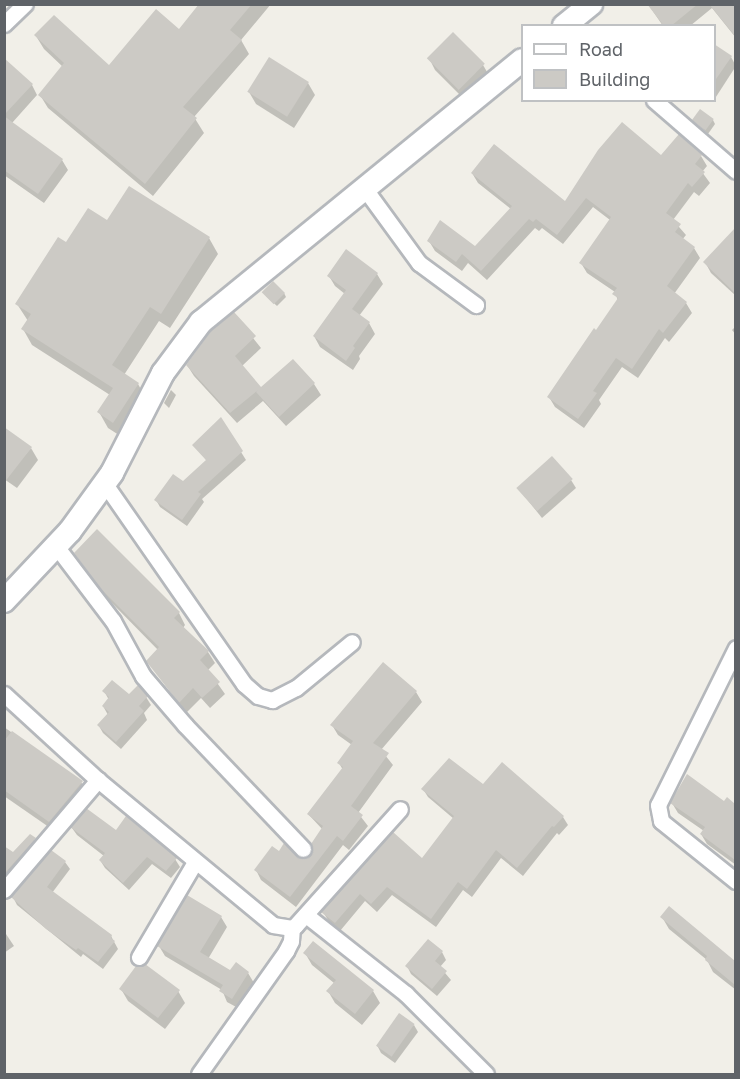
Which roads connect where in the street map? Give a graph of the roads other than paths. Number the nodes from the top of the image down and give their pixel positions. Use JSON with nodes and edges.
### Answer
{"nodes":[{"id":1,"x":25,"y":4,"type":"edge"},
{"id":2,"x":591,"y":4,"type":"edge"},
{"id":3,"x":4,"y":24,"type":"edge"},
{"id":4,"x":567,"y":24,"type":"edge"},
{"id":5,"x":521,"y":61,"type":"edge"},
{"id":6,"x":656,"y":102,"type":"edge"},
{"id":7,"x":735,"y":171,"type":"edge"},
{"id":8,"x":365,"y":189,"type":"junction"},
{"id":9,"x":476,"y":305,"type":"dead end"},
{"id":10,"x":105,"y":484,"type":"junction"},
{"id":11,"x":56,"y":546,"type":"junction"},
{"id":12,"x":4,"y":601,"type":"edge"},
{"id":13,"x":352,"y":642,"type":"dead end"},
{"id":14,"x":735,"y":648,"type":"edge"},
{"id":15,"x":4,"y":694,"type":"edge"},
{"id":16,"x":98,"y":780,"type":"junction"},
{"id":17,"x":400,"y":809,"type":"dead end"},
{"id":18,"x":303,"y":849,"type":"dead end"},
{"id":19,"x":195,"y":861,"type":"junction"},
{"id":20,"x":735,"y":881,"type":"edge"},
{"id":21,"x":4,"y":890,"type":"edge"},
{"id":22,"x":306,"y":915,"type":"junction"},
{"id":23,"x":292,"y":928,"type":"junction"},
{"id":24,"x":139,"y":957,"type":"dead end"},
{"id":25,"x":199,"y":1074,"type":"edge"},
{"id":26,"x":486,"y":1074,"type":"edge"}],
"edges":[{"from":1,"to":3,"type":"street"},
{"from":2,"to":4,"type":"street"},
{"from":5,"to":8,"type":"street"},
{"from":6,"to":7,"type":"street"},
{"from":8,"to":9,"type":"street"},
{"from":8,"to":10,"type":"street"},
{"from":10,"to":11,"type":"street"},
{"from":10,"to":13,"type":"street"},
{"from":11,"to":12,"type":"street"},
{"from":11,"to":18,"type":"street"},
{"from":14,"to":20,"type":"street"},
{"from":15,"to":16,"type":"street"},
{"from":16,"to":19,"type":"street"},
{"from":16,"to":21,"type":"street"},
{"from":17,"to":22,"type":"street"},
{"from":19,"to":23,"type":"street"},
{"from":19,"to":24,"type":"street"},
{"from":22,"to":23,"type":"street"},
{"from":22,"to":26,"type":"street"},
{"from":23,"to":25,"type":"street"}]}
